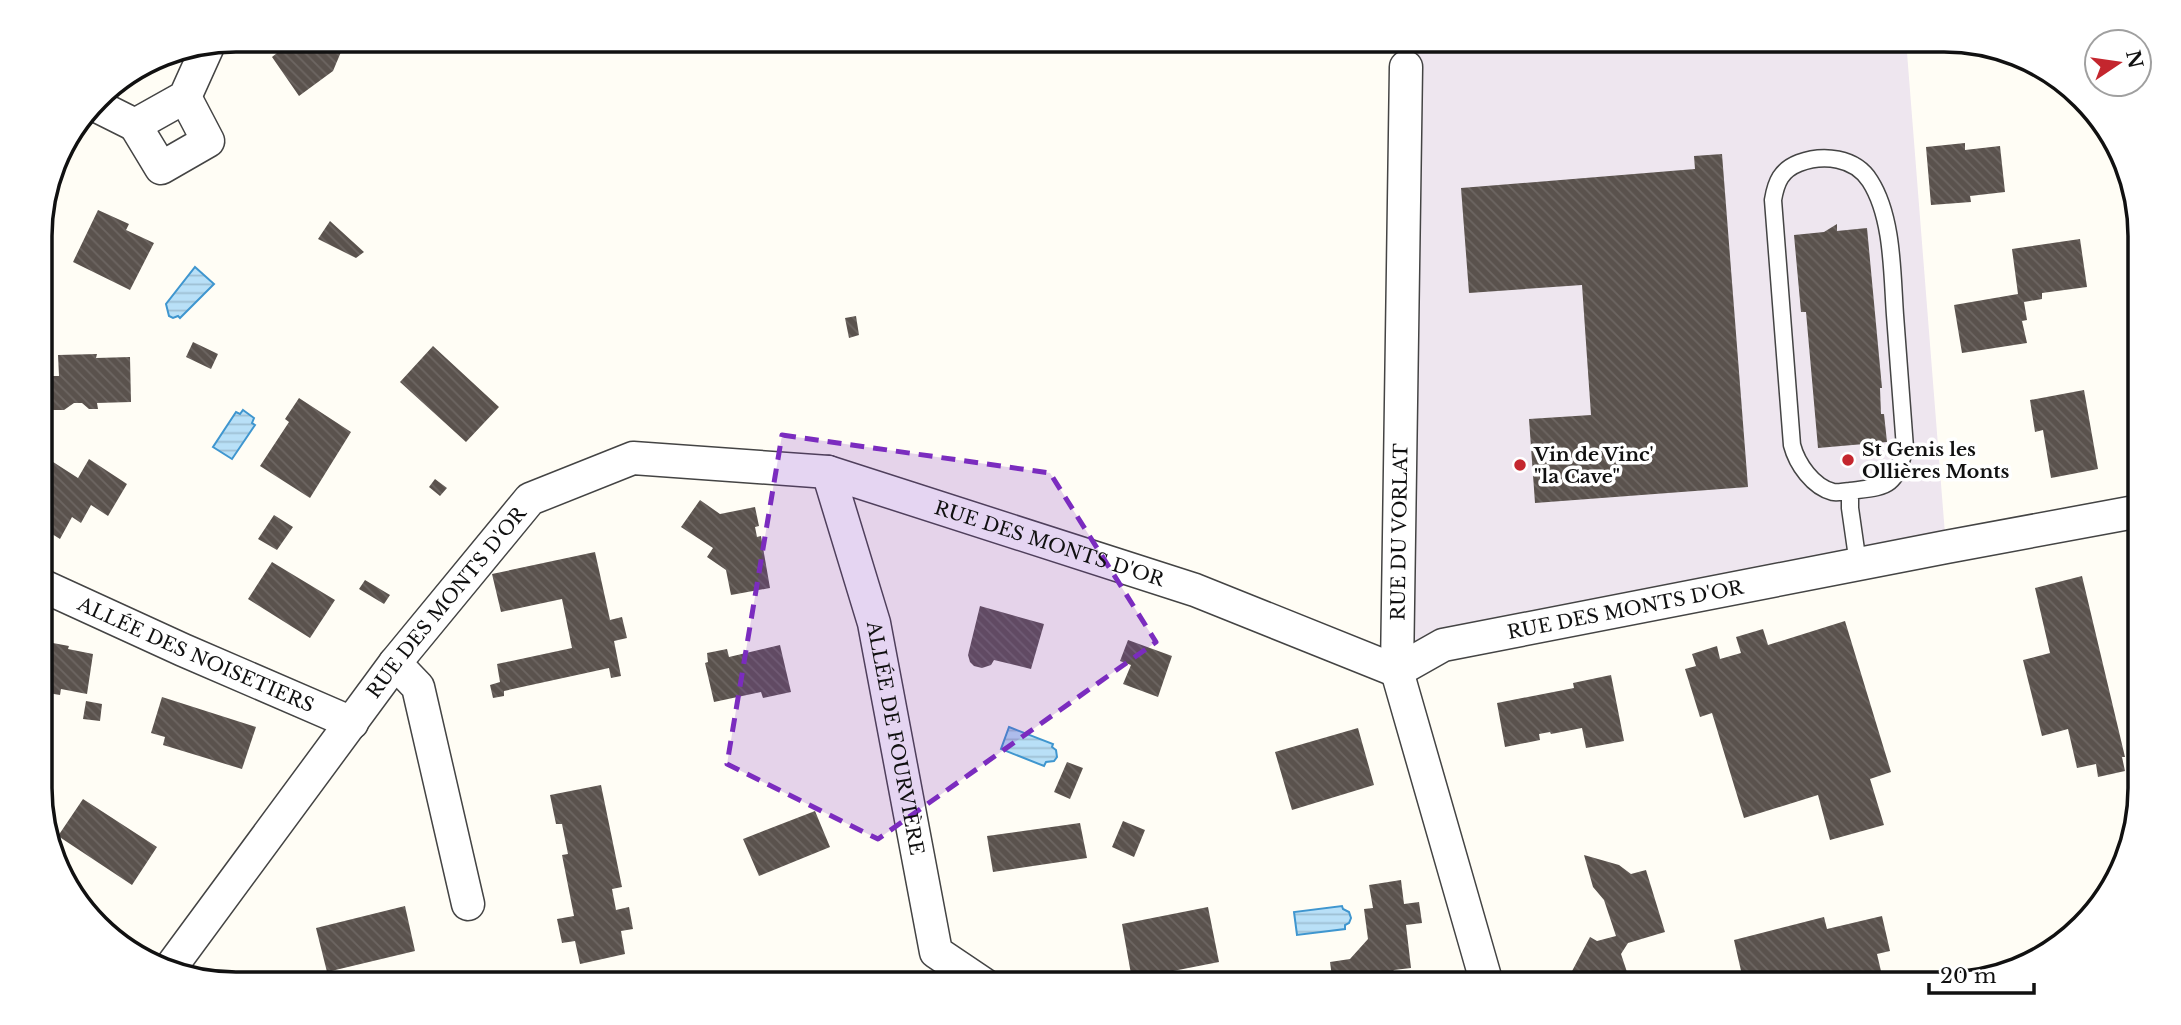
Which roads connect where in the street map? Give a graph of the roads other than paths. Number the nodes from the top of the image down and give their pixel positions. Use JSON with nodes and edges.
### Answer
{"nodes":[{"id":1,"x":203,"y":56,"type":"edge"},
{"id":2,"x":1406,"y":67,"type":"dead end"},
{"id":3,"x":185,"y":96,"type":"junction"},
{"id":4,"x":103,"y":109,"type":"edge"},
{"id":5,"x":135,"y":125,"type":"junction"},
{"id":6,"x":828,"y":472,"type":"junction"},
{"id":7,"x":1850,"y":491,"type":"junction"},
{"id":8,"x":2128,"y":514,"type":"edge"},
{"id":9,"x":1858,"y":564,"type":"junction"},
{"id":10,"x":53,"y":590,"type":"edge"},
{"id":11,"x":395,"y":663,"type":"junction"},
{"id":12,"x":1397,"y":671,"type":"junction"},
{"id":13,"x":352,"y":723,"type":"junction"},
{"id":14,"x":468,"y":904,"type":"dead end"},
{"id":15,"x":175,"y":961,"type":"edge"},
{"id":16,"x":966,"y":972,"type":"edge"},
{"id":17,"x":1484,"y":972,"type":"edge"}],
"edges":[{"from":1,"to":3,"type":"street"},
{"from":2,"to":12,"type":"street","name":"RUE DU VORLAT"},
{"from":3,"to":5,"type":"street"},
{"from":3,"to":5,"type":"street"},
{"from":4,"to":5,"type":"street"},
{"from":6,"to":11,"type":"street","name":"RUE DES MONTS D'OR"},
{"from":6,"to":12,"type":"street","name":"RUE DES MONTS D'OR"},
{"from":6,"to":16,"type":"street","name":"ALLÉE DE FOURVIÈRE"},
{"from":7,"to":7,"type":"lane"},
{"from":7,"to":9,"type":"lane"},
{"from":8,"to":9,"type":"street","name":"RUE DES MONTS D'OR"},
{"from":9,"to":12,"type":"street","name":"RUE DES MONTS D'OR"},
{"from":10,"to":13,"type":"street","name":"ALLÉE DES NOISETIERS"},
{"from":11,"to":13,"type":"street","name":"RUE DES MONTS D'OR"},
{"from":11,"to":14,"type":"street"},
{"from":12,"to":17,"type":"street","name":"RUE DU VORLAT"},
{"from":13,"to":15,"type":"street","name":"RUE DES MONTS D'OR"}]}
